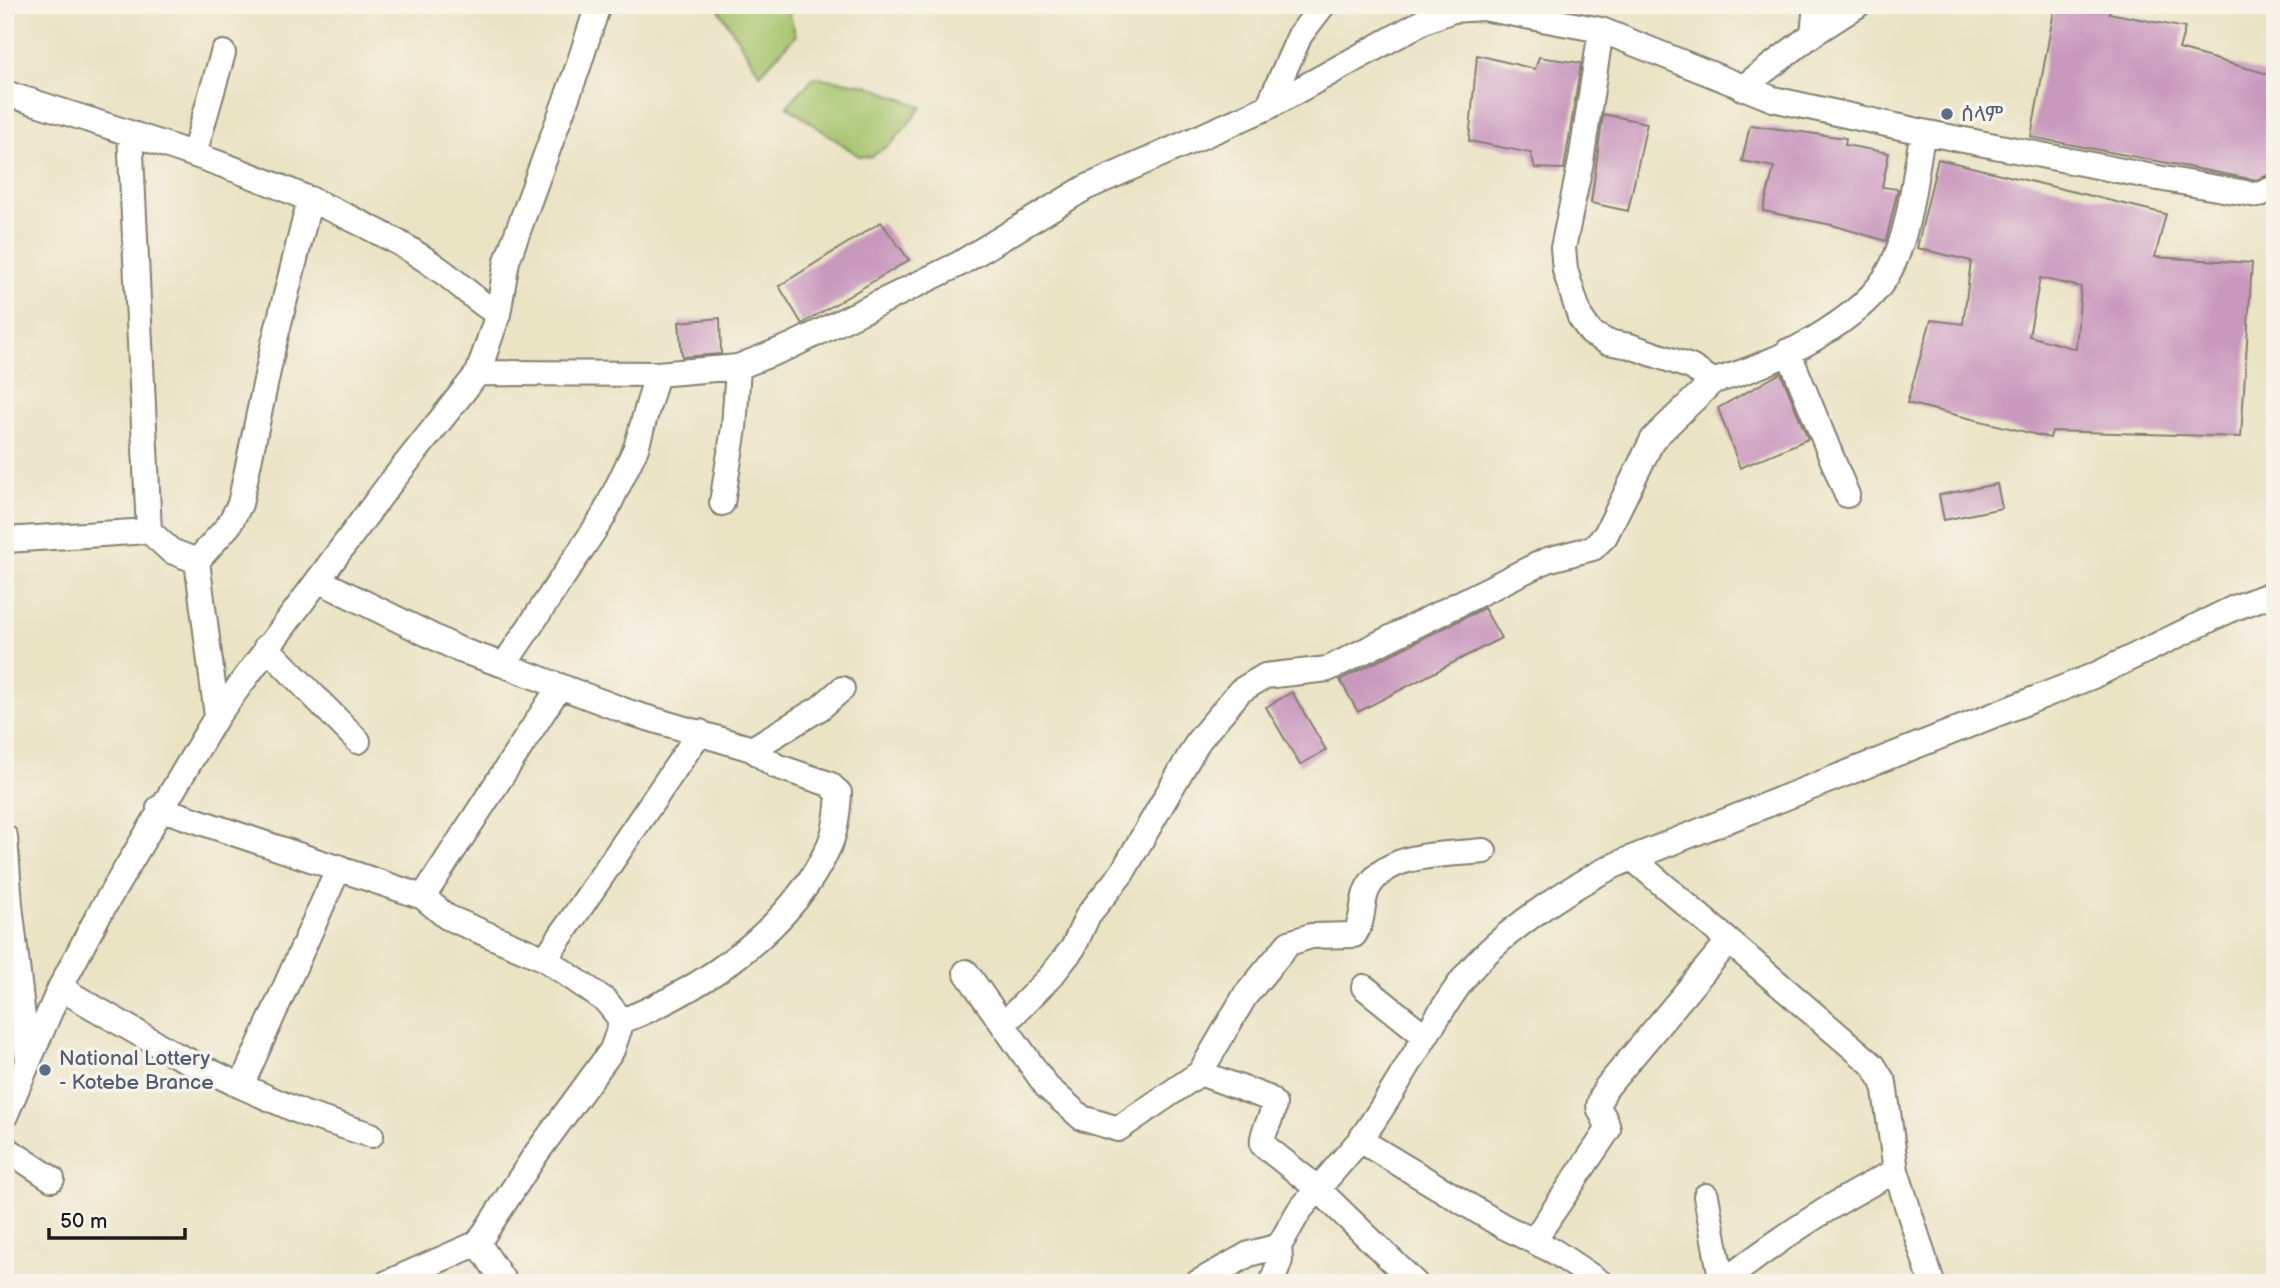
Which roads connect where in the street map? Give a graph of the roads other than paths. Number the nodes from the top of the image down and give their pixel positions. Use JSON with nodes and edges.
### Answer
{"nodes":[{"id":1,"x":598,"y":5,"type":"edge"},
{"id":2,"x":1323,"y":5,"type":"edge"},
{"id":3,"x":1816,"y":5,"type":"edge"},
{"id":4,"x":1858,"y":5,"type":"edge"},
{"id":5,"x":1601,"y":30,"type":"junction"},
{"id":6,"x":1814,"y":34,"type":"junction"},
{"id":7,"x":223,"y":52,"type":"dead end"},
{"id":8,"x":1742,"y":88,"type":"junction"},
{"id":9,"x":5,"y":93,"type":"edge"},
{"id":10,"x":1268,"y":107,"type":"junction"},
{"id":11,"x":1923,"y":132,"type":"junction"},
{"id":12,"x":130,"y":133,"type":"junction"},
{"id":13,"x":194,"y":154,"type":"junction"},
{"id":14,"x":2275,"y":188,"type":"edge"},
{"id":15,"x":310,"y":200,"type":"junction"},
{"id":16,"x":498,"y":314,"type":"junction"},
{"id":17,"x":1788,"y":351,"type":"junction"},
{"id":18,"x":738,"y":367,"type":"junction"},
{"id":19,"x":478,"y":373,"type":"junction"},
{"id":20,"x":657,"y":374,"type":"junction"},
{"id":21,"x":1713,"y":380,"type":"junction"},
{"id":22,"x":1847,"y":495,"type":"dead end"},
{"id":23,"x":722,"y":503,"type":"dead end"},
{"id":24,"x":149,"y":531,"type":"junction"},
{"id":25,"x":5,"y":540,"type":"edge"},
{"id":26,"x":197,"y":561,"type":"junction"},
{"id":27,"x":318,"y":580,"type":"junction"},
{"id":28,"x":2275,"y":593,"type":"edge"},
{"id":29,"x":266,"y":647,"type":"junction"},
{"id":30,"x":504,"y":665,"type":"junction"},
{"id":31,"x":561,"y":686,"type":"junction"},
{"id":32,"x":842,"y":688,"type":"dead end"},
{"id":33,"x":217,"y":716,"type":"junction"},
{"id":34,"x":700,"y":732,"type":"junction"},
{"id":35,"x":358,"y":741,"type":"dead end"},
{"id":36,"x":752,"y":749,"type":"junction"},
{"id":37,"x":159,"y":808,"type":"junction"},
{"id":38,"x":5,"y":837,"type":"edge"},
{"id":39,"x":1484,"y":851,"type":"dead end"},
{"id":40,"x":1632,"y":858,"type":"junction"},
{"id":41,"x":339,"y":867,"type":"junction"},
{"id":42,"x":423,"y":897,"type":"junction"},
{"id":43,"x":8,"y":905,"type":"edge"},
{"id":44,"x":1728,"y":942,"type":"junction"},
{"id":45,"x":545,"y":958,"type":"junction"},
{"id":46,"x":966,"y":972,"type":"dead end"},
{"id":47,"x":1364,"y":987,"type":"dead end"},
{"id":48,"x":60,"y":988,"type":"junction"},
{"id":49,"x":622,"y":1021,"type":"junction"},
{"id":50,"x":1004,"y":1024,"type":"junction"},
{"id":51,"x":1425,"y":1036,"type":"junction"},
{"id":52,"x":29,"y":1064,"type":"junction"},
{"id":53,"x":1199,"y":1073,"type":"junction"},
{"id":54,"x":241,"y":1086,"type":"junction"},
{"id":55,"x":5,"y":1116,"type":"edge"},
{"id":56,"x":371,"y":1135,"type":"dead end"},
{"id":57,"x":1360,"y":1140,"type":"junction"},
{"id":58,"x":5,"y":1148,"type":"edge"},
{"id":59,"x":1896,"y":1171,"type":"junction"},
{"id":60,"x":52,"y":1179,"type":"dead end"},
{"id":61,"x":1317,"y":1188,"type":"junction"},
{"id":62,"x":1706,"y":1196,"type":"dead end"},
{"id":63,"x":1534,"y":1240,"type":"junction"},
{"id":64,"x":478,"y":1243,"type":"junction"},
{"id":65,"x":1279,"y":1246,"type":"junction"},
{"id":66,"x":387,"y":1283,"type":"edge"},
{"id":67,"x":505,"y":1283,"type":"edge"},
{"id":68,"x":1197,"y":1283,"type":"edge"},
{"id":69,"x":1272,"y":1283,"type":"edge"},
{"id":70,"x":1415,"y":1283,"type":"edge"},
{"id":71,"x":1601,"y":1283,"type":"edge"},
{"id":72,"x":1722,"y":1283,"type":"edge"},
{"id":73,"x":1932,"y":1283,"type":"edge"}],
"edges":[{"from":1,"to":16,"type":"street"},
{"from":2,"to":10,"type":"street"},
{"from":3,"to":6,"type":"street"},
{"from":4,"to":6,"type":"street"},
{"from":5,"to":8,"type":"street"},
{"from":5,"to":10,"type":"street"},
{"from":5,"to":21,"type":"street"},
{"from":6,"to":8,"type":"street"},
{"from":7,"to":13,"type":"street"},
{"from":8,"to":11,"type":"street"},
{"from":9,"to":12,"type":"street"},
{"from":10,"to":18,"type":"street"},
{"from":11,"to":14,"type":"street"},
{"from":11,"to":17,"type":"street"},
{"from":12,"to":13,"type":"street"},
{"from":12,"to":24,"type":"street"},
{"from":13,"to":15,"type":"street"},
{"from":15,"to":16,"type":"street"},
{"from":15,"to":26,"type":"street"},
{"from":16,"to":19,"type":"street"},
{"from":17,"to":21,"type":"street"},
{"from":17,"to":22,"type":"street"},
{"from":18,"to":20,"type":"street"},
{"from":18,"to":23,"type":"street"},
{"from":19,"to":20,"type":"street"},
{"from":19,"to":27,"type":"street"},
{"from":20,"to":30,"type":"street"},
{"from":21,"to":50,"type":"street"},
{"from":24,"to":25,"type":"street"},
{"from":24,"to":26,"type":"street"},
{"from":26,"to":33,"type":"street"},
{"from":27,"to":29,"type":"street"},
{"from":27,"to":30,"type":"street"},
{"from":28,"to":40,"type":"street"},
{"from":29,"to":33,"type":"street"},
{"from":29,"to":35,"type":"street"},
{"from":30,"to":31,"type":"street"},
{"from":31,"to":34,"type":"street"},
{"from":31,"to":42,"type":"street"},
{"from":32,"to":36,"type":"street"},
{"from":33,"to":37,"type":"street"},
{"from":34,"to":36,"type":"street"},
{"from":34,"to":45,"type":"street"},
{"from":36,"to":49,"type":"street"},
{"from":37,"to":41,"type":"street"},
{"from":37,"to":48,"type":"street"},
{"from":38,"to":43,"type":"street"},
{"from":39,"to":53,"type":"street"},
{"from":40,"to":44,"type":"street"},
{"from":40,"to":51,"type":"street"},
{"from":41,"to":42,"type":"street"},
{"from":41,"to":54,"type":"street"},
{"from":42,"to":45,"type":"street"},
{"from":43,"to":52,"type":"street"},
{"from":44,"to":59,"type":"street"},
{"from":44,"to":63,"type":"street"},
{"from":45,"to":49,"type":"street"},
{"from":46,"to":50,"type":"street"},
{"from":47,"to":51,"type":"street"},
{"from":48,"to":52,"type":"street"},
{"from":48,"to":54,"type":"street"},
{"from":49,"to":64,"type":"street"},
{"from":50,"to":53,"type":"street"},
{"from":51,"to":57,"type":"street"},
{"from":52,"to":55,"type":"street"},
{"from":53,"to":61,"type":"street"},
{"from":54,"to":56,"type":"street"},
{"from":57,"to":61,"type":"street"},
{"from":57,"to":63,"type":"street"},
{"from":58,"to":60,"type":"street"},
{"from":59,"to":72,"type":"street"},
{"from":59,"to":73,"type":"street"},
{"from":61,"to":65,"type":"street"},
{"from":61,"to":70,"type":"street"},
{"from":62,"to":72,"type":"street"},
{"from":63,"to":71,"type":"street"},
{"from":64,"to":66,"type":"street"},
{"from":64,"to":67,"type":"street"},
{"from":65,"to":68,"type":"street"},
{"from":65,"to":69,"type":"street"}]}
